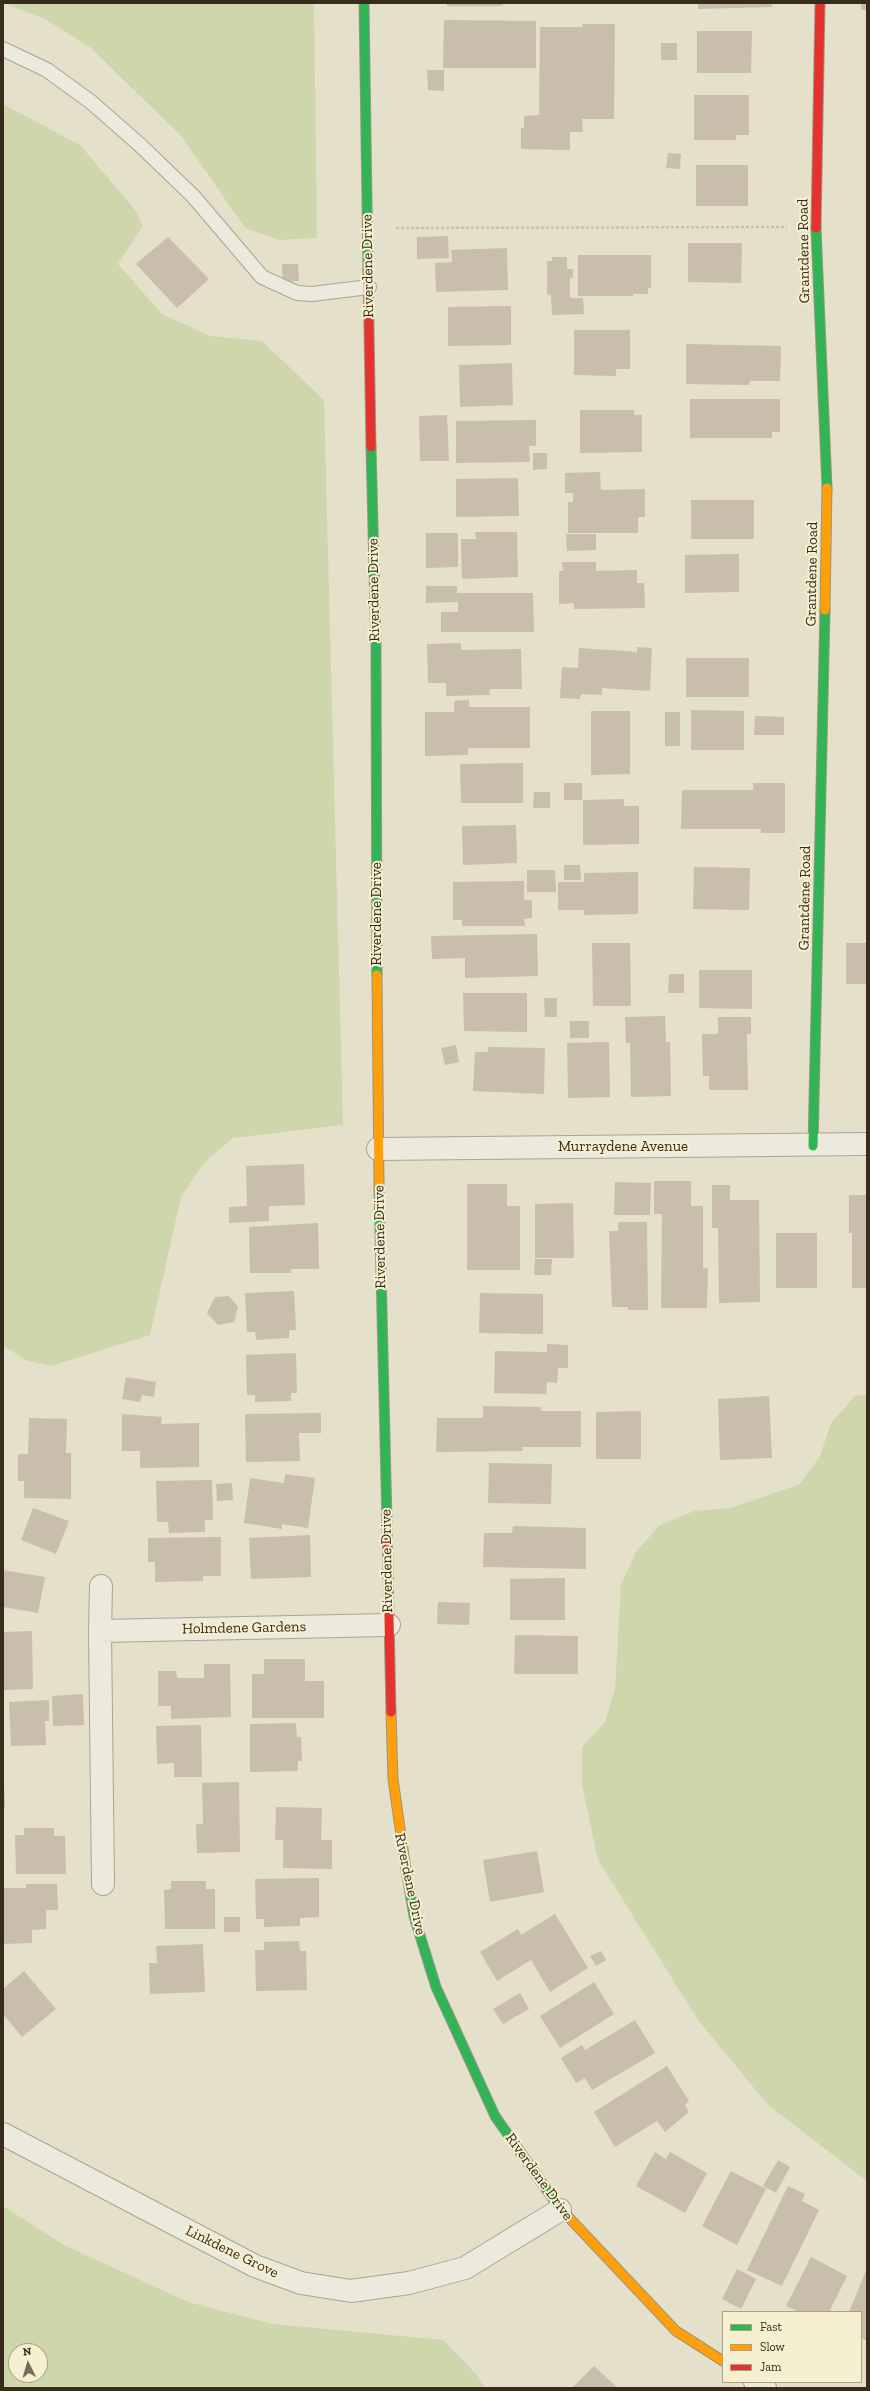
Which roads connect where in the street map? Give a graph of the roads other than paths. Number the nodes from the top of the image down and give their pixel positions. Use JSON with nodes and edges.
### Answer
{"nodes":[{"id":1,"x":364,"y":3,"type":"edge"},
{"id":2,"x":820,"y":3,"type":"edge"},
{"id":3,"x":3,"y":49,"type":"edge"},
{"id":4,"x":369,"y":287,"type":"junction"},
{"id":5,"x":867,"y":1144,"type":"edge"},
{"id":6,"x":813,"y":1146,"type":"junction"},
{"id":7,"x":378,"y":1149,"type":"junction"},
{"id":8,"x":101,"y":1586,"type":"dead end"},
{"id":9,"x":389,"y":1625,"type":"junction"},
{"id":10,"x":100,"y":1631,"type":"junction"},
{"id":11,"x":103,"y":1884,"type":"dead end"},
{"id":12,"x":3,"y":2134,"type":"edge"},
{"id":13,"x":560,"y":2210,"type":"junction"},
{"id":14,"x":722,"y":2361,"type":"edge"}],
"edges":[{"from":1,"to":4,"type":"street","name":"Riverdene Drive"},
{"from":2,"to":6,"type":"street","name":"Grantdene Road"},
{"from":3,"to":4,"type":"lane"},
{"from":4,"to":7,"type":"street","name":"Riverdene Drive"},
{"from":5,"to":6,"type":"street","name":"Murraydene Avenue"},
{"from":6,"to":7,"type":"street","name":"Murraydene Avenue"},
{"from":7,"to":9,"type":"street","name":"Riverdene Drive"},
{"from":8,"to":10,"type":"street"},
{"from":9,"to":10,"type":"street","name":"Holmdene Gardens"},
{"from":9,"to":13,"type":"street","name":"Riverdene Drive"},
{"from":10,"to":11,"type":"street"},
{"from":12,"to":13,"type":"street","name":"Linkdene Grove"},
{"from":13,"to":14,"type":"street","name":"Riverdene Drive"}]}
